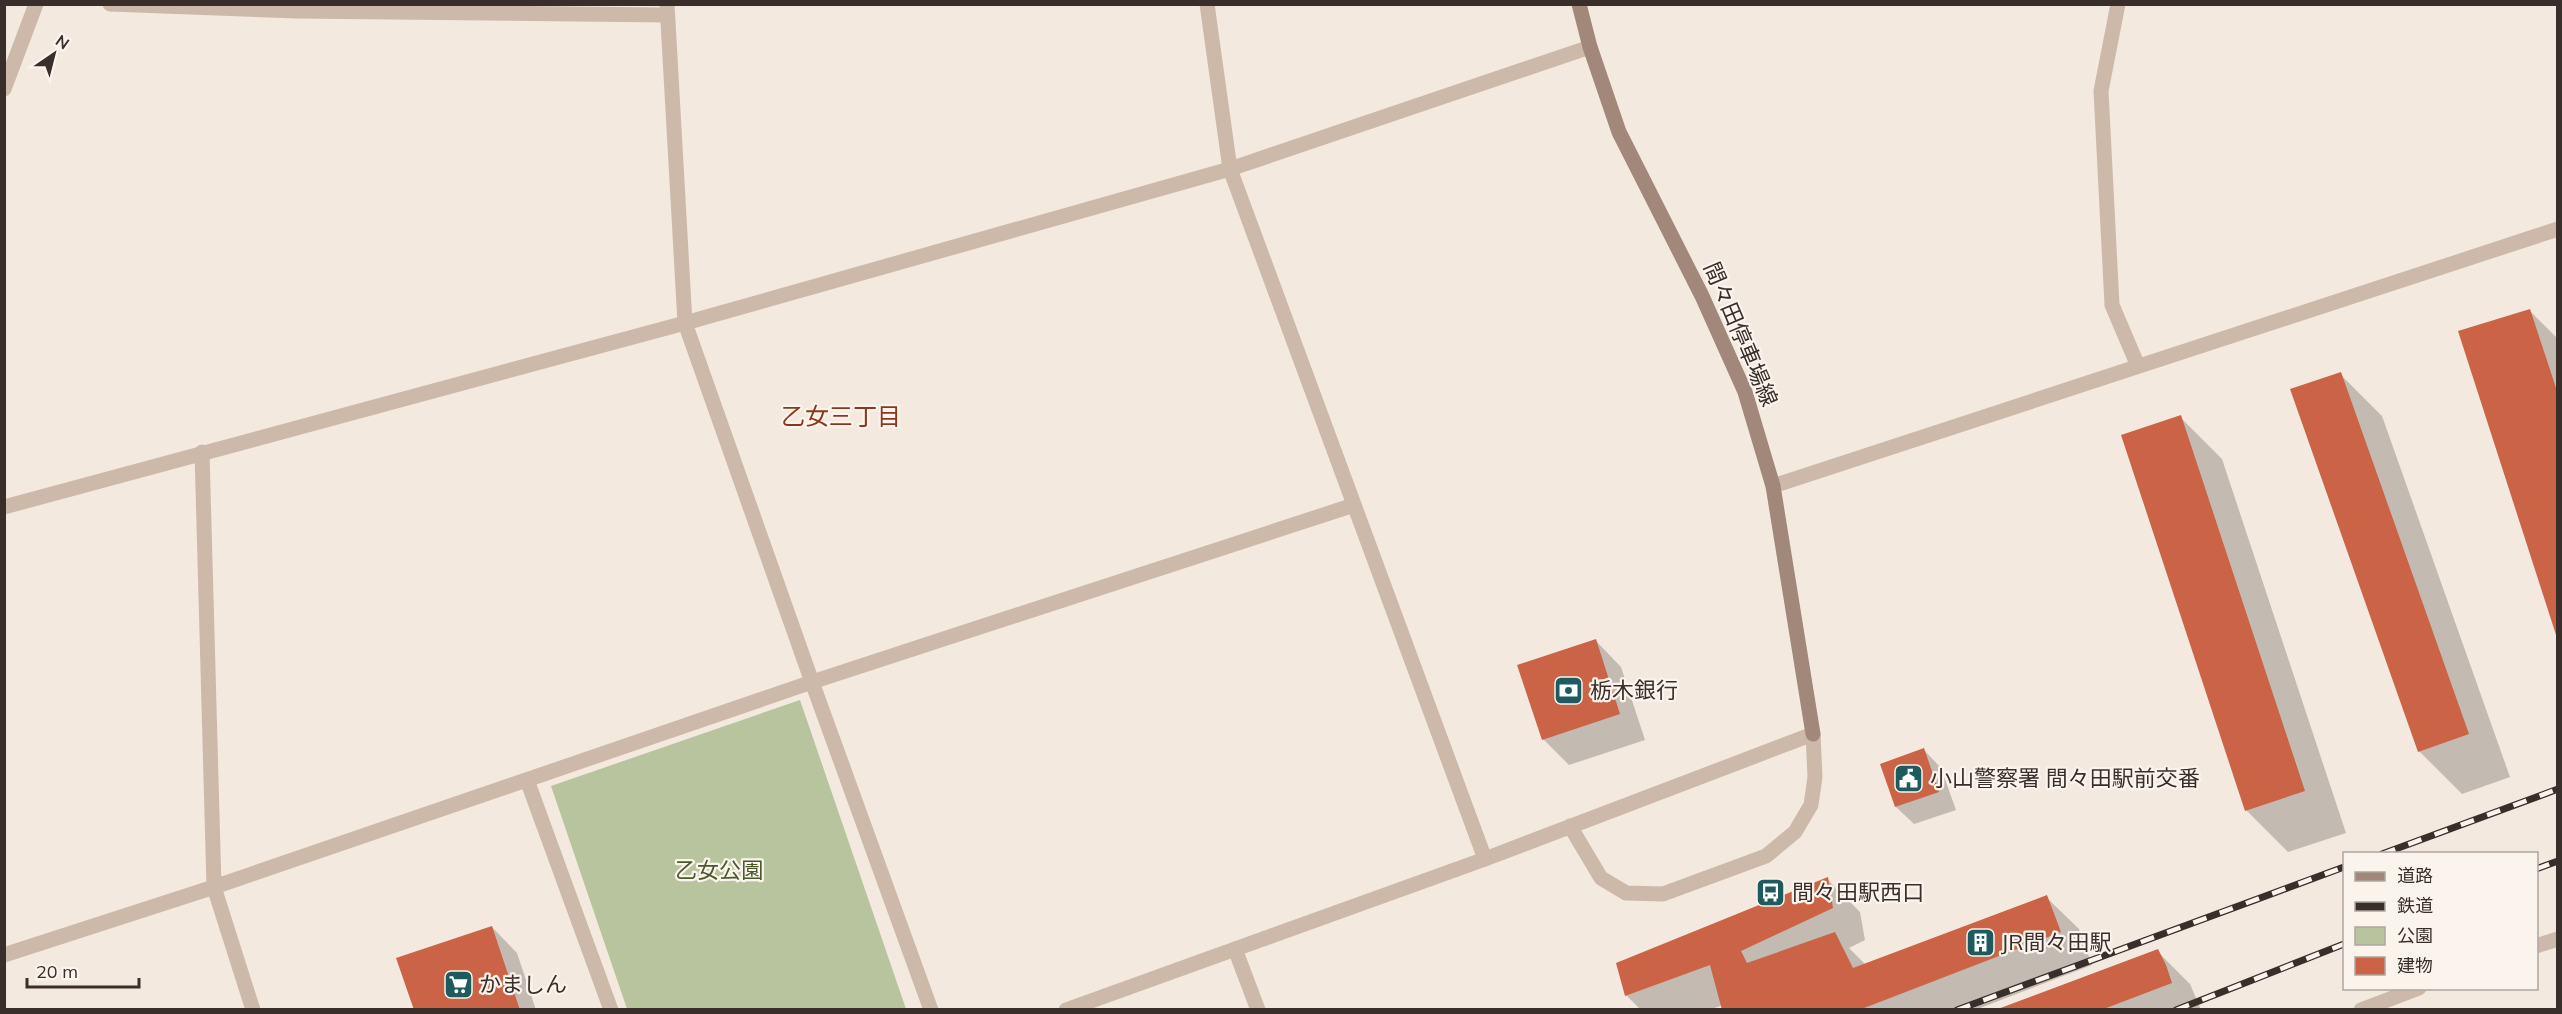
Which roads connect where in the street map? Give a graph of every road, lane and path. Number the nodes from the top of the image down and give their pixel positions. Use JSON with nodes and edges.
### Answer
{"nodes":[{"id":1,"x":36,"y":4,"type":"edge"},
{"id":2,"x":110,"y":4,"type":"edge"},
{"id":3,"x":1207,"y":4,"type":"edge"},
{"id":4,"x":1579,"y":4,"type":"edge"},
{"id":5,"x":2118,"y":4,"type":"edge"},
{"id":6,"x":667,"y":10,"type":"edge"},
{"id":7,"x":1590,"y":47,"type":"junction"},
{"id":8,"x":4,"y":89,"type":"edge"},
{"id":9,"x":1230,"y":169,"type":"junction"},
{"id":10,"x":2558,"y":229,"type":"edge"},
{"id":11,"x":685,"y":323,"type":"junction"},
{"id":12,"x":2138,"y":366,"type":"junction"},
{"id":13,"x":202,"y":452,"type":"junction"},
{"id":14,"x":1773,"y":486,"type":"junction"},
{"id":15,"x":1354,"y":505,"type":"junction"},
{"id":16,"x":4,"y":507,"type":"edge"},
{"id":17,"x":812,"y":682,"type":"junction"},
{"id":18,"x":1813,"y":734,"type":"junction"},
{"id":19,"x":527,"y":780,"type":"junction"},
{"id":20,"x":1570,"y":826,"type":"junction"},
{"id":21,"x":1485,"y":859,"type":"junction"},
{"id":22,"x":214,"y":887,"type":"junction"},
{"id":23,"x":2558,"y":939,"type":"edge"},
{"id":24,"x":2538,"y":945,"type":"edge"},
{"id":25,"x":1235,"y":949,"type":"junction"},
{"id":26,"x":4,"y":955,"type":"edge"},
{"id":27,"x":2414,"y":990,"type":"edge"},
{"id":28,"x":254,"y":1010,"type":"edge"},
{"id":29,"x":611,"y":1010,"type":"edge"},
{"id":30,"x":931,"y":1010,"type":"edge"},
{"id":31,"x":1066,"y":1010,"type":"edge"},
{"id":32,"x":1258,"y":1010,"type":"edge"},
{"id":33,"x":2361,"y":1010,"type":"edge"}],
"edges":[{"from":1,"to":8,"type":"street"},
{"from":2,"to":6,"type":"street"},
{"from":3,"to":9,"type":"street"},
{"from":4,"to":7,"type":"main road","name":"間々田停車場線"},
{"from":5,"to":12,"type":"street"},
{"from":6,"to":11,"type":"street"},
{"from":7,"to":9,"type":"street"},
{"from":7,"to":14,"type":"main road","name":"間々田停車場線"},
{"from":9,"to":11,"type":"street"},
{"from":9,"to":15,"type":"street"},
{"from":10,"to":12,"type":"street"},
{"from":11,"to":13,"type":"street"},
{"from":11,"to":17,"type":"street"},
{"from":12,"to":14,"type":"street"},
{"from":13,"to":16,"type":"street"},
{"from":13,"to":22,"type":"street"},
{"from":14,"to":18,"type":"main road","name":"間々田停車場線"},
{"from":15,"to":17,"type":"street"},
{"from":15,"to":21,"type":"street"},
{"from":17,"to":19,"type":"street"},
{"from":17,"to":30,"type":"street"},
{"from":18,"to":20,"type":"street"},
{"from":18,"to":20,"type":"street"},
{"from":19,"to":22,"type":"street"},
{"from":19,"to":29,"type":"street"},
{"from":20,"to":21,"type":"street"},
{"from":21,"to":25,"type":"street"},
{"from":22,"to":26,"type":"street"},
{"from":22,"to":28,"type":"street"},
{"from":23,"to":24,"type":"street"},
{"from":25,"to":31,"type":"street"},
{"from":25,"to":32,"type":"street"},
{"from":27,"to":33,"type":"street"}]}
